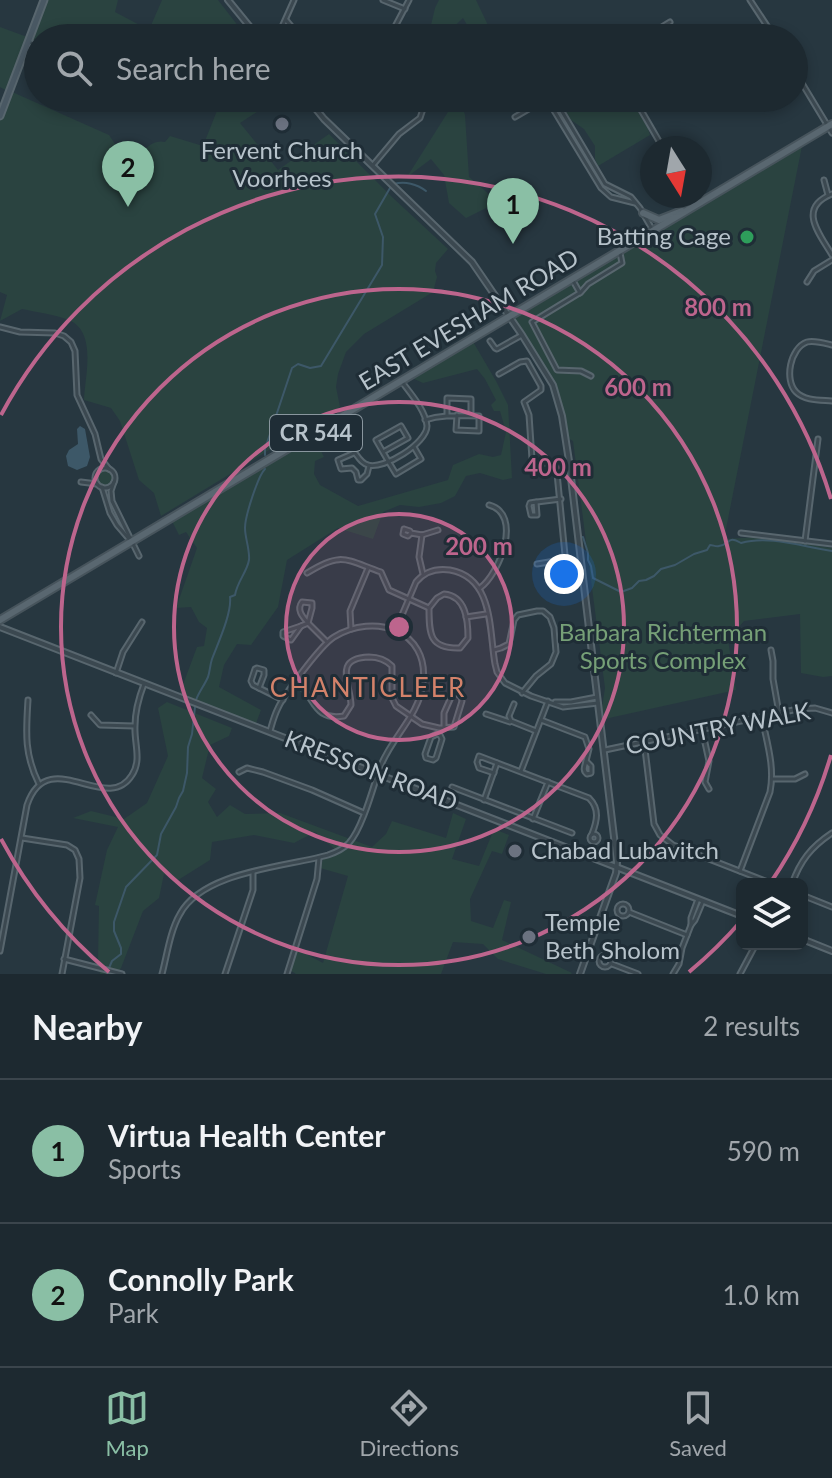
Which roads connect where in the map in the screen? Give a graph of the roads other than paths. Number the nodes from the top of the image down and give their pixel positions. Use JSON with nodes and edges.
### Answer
{"nodes":[{"id":1,"x":44,"y":0,"type":"edge"},
{"id":2,"x":228,"y":0,"type":"edge"},
{"id":3,"x":294,"y":0,"type":"edge"},
{"id":4,"x":383,"y":0,"type":"edge"},
{"id":5,"x":409,"y":0,"type":"edge"},
{"id":6,"x":750,"y":0,"type":"edge"},
{"id":7,"x":405,"y":9,"type":"junction"},
{"id":8,"x":286,"y":20,"type":"junction"},
{"id":9,"x":670,"y":22,"type":"dead end"},
{"id":10,"x":35,"y":24,"type":"edge"},
{"id":11,"x":248,"y":24,"type":"edge"},
{"id":12,"x":284,"y":24,"type":"edge"},
{"id":13,"x":289,"y":24,"type":"edge"},
{"id":14,"x":397,"y":24,"type":"edge"},
{"id":15,"x":667,"y":24,"type":"edge"},
{"id":16,"x":766,"y":24,"type":"edge"},
{"id":17,"x":24,"y":55,"type":"edge"},
{"id":18,"x":808,"y":92,"type":"edge"},
{"id":19,"x":318,"y":112,"type":"edge"},
{"id":20,"x":422,"y":112,"type":"edge"},
{"id":21,"x":524,"y":112,"type":"edge"},
{"id":22,"x":556,"y":112,"type":"edge"},
{"id":23,"x":560,"y":112,"type":"edge"},
{"id":24,"x":642,"y":112,"type":"edge"},
{"id":25,"x":0,"y":116,"type":"edge"},
{"id":26,"x":515,"y":117,"type":"dead end"},
{"id":27,"x":569,"y":124,"type":"junction"},
{"id":28,"x":563,"y":127,"type":"junction"},
{"id":29,"x":831,"y":128,"type":"edge"},
{"id":30,"x":656,"y":136,"type":"edge"},
{"id":31,"x":588,"y":155,"type":"junction"},
{"id":32,"x":582,"y":158,"type":"junction"},
{"id":33,"x":373,"y":165,"type":"junction"},
{"id":34,"x":824,"y":180,"type":"dead end"},
{"id":35,"x":830,"y":194,"type":"edge"},
{"id":36,"x":712,"y":196,"type":"edge"},
{"id":37,"x":635,"y":203,"type":"junction"},
{"id":38,"x":692,"y":208,"type":"joint"},
{"id":39,"x":643,"y":213,"type":"junction"},
{"id":40,"x":653,"y":231,"type":"junction"},
{"id":41,"x":619,"y":252,"type":"junction"},
{"id":42,"x":832,"y":258,"type":"edge"},
{"id":43,"x":572,"y":279,"type":"junction"},
{"id":44,"x":807,"y":282,"type":"dead end"},
{"id":45,"x":580,"y":293,"type":"junction"},
{"id":46,"x":510,"y":317,"type":"junction"},
{"id":47,"x":0,"y":327,"type":"edge"},
{"id":48,"x":522,"y":335,"type":"junction"},
{"id":49,"x":490,"y":341,"type":"dead end"},
{"id":50,"x":832,"y":345,"type":"edge"},
{"id":51,"x":499,"y":374,"type":"dead end"},
{"id":52,"x":591,"y":376,"type":"dead end"},
{"id":53,"x":402,"y":382,"type":"junction"},
{"id":54,"x":832,"y":401,"type":"edge"},
{"id":55,"x":447,"y":415,"type":"junction"},
{"id":56,"x":457,"y":415,"type":"junction"},
{"id":57,"x":471,"y":416,"type":"junction"},
{"id":58,"x":425,"y":420,"type":"junction"},
{"id":59,"x":335,"y":422,"type":"junction"},
{"id":60,"x":818,"y":439,"type":"dead end"},
{"id":61,"x":414,"y":447,"type":"junction"},
{"id":62,"x":383,"y":452,"type":"junction"},
{"id":63,"x":354,"y":453,"type":"junction"},
{"id":64,"x":100,"y":455,"type":"junction"},
{"id":65,"x":569,"y":461,"type":"junction"},
{"id":66,"x":388,"y":462,"type":"junction"},
{"id":67,"x":556,"y":463,"type":"junction"},
{"id":68,"x":369,"y":466,"type":"junction"},
{"id":69,"x":109,"y":469,"type":"junction"},
{"id":70,"x":98,"y":471,"type":"junction"},
{"id":71,"x":81,"y":482,"type":"dead end"},
{"id":72,"x":114,"y":482,"type":"junction"},
{"id":73,"x":100,"y":486,"type":"junction"},
{"id":74,"x":561,"y":499,"type":"junction"},
{"id":75,"x":536,"y":502,"type":"dead end"},
{"id":76,"x":489,"y":505,"type":"dead end"},
{"id":77,"x":438,"y":530,"type":"dead end"},
{"id":78,"x":411,"y":533,"type":"dead end"},
{"id":79,"x":741,"y":533,"type":"dead end"},
{"id":80,"x":422,"y":535,"type":"junction"},
{"id":81,"x":805,"y":541,"type":"junction"},
{"id":82,"x":132,"y":542,"type":"junction"},
{"id":83,"x":832,"y":544,"type":"edge"},
{"id":84,"x":139,"y":556,"type":"dead end"},
{"id":85,"x":537,"y":564,"type":"dead end"},
{"id":86,"x":368,"y":568,"type":"junction"},
{"id":87,"x":307,"y":573,"type":"dead end"},
{"id":88,"x":423,"y":574,"type":"junction"},
{"id":89,"x":480,"y":588,"type":"junction"},
{"id":90,"x":409,"y":599,"type":"junction"},
{"id":91,"x":429,"y":608,"type":"junction"},
{"id":92,"x":488,"y":613,"type":"junction"},
{"id":93,"x":466,"y":617,"type":"junction"},
{"id":94,"x":0,"y":620,"type":"edge"},
{"id":95,"x":142,"y":622,"type":"dead end"},
{"id":96,"x":308,"y":623,"type":"junction"},
{"id":97,"x":301,"y":626,"type":"dead end"},
{"id":98,"x":0,"y":627,"type":"edge"},
{"id":99,"x":351,"y":629,"type":"junction"},
{"id":100,"x":396,"y":629,"type":"junction"},
{"id":101,"x":327,"y":642,"type":"junction"},
{"id":102,"x":492,"y":650,"type":"junction"},
{"id":103,"x":771,"y":650,"type":"dead end"},
{"id":104,"x":116,"y":673,"type":"junction"},
{"id":105,"x":296,"y":682,"type":"junction"},
{"id":106,"x":144,"y":684,"type":"junction"},
{"id":107,"x":259,"y":688,"type":"junction"},
{"id":108,"x":522,"y":693,"type":"junction"},
{"id":109,"x":28,"y":700,"type":"dead end"},
{"id":110,"x":283,"y":700,"type":"junction"},
{"id":111,"x":598,"y":700,"type":"junction"},
{"id":112,"x":550,"y":701,"type":"junction"},
{"id":113,"x":514,"y":704,"type":"dead end"},
{"id":114,"x":779,"y":713,"type":"junction"},
{"id":115,"x":832,"y":713,"type":"edge"},
{"id":116,"x":486,"y":714,"type":"dead end"},
{"id":117,"x":91,"y":715,"type":"dead end"},
{"id":118,"x":762,"y":716,"type":"junction"},
{"id":119,"x":410,"y":717,"type":"junction"},
{"id":120,"x":541,"y":720,"type":"junction"},
{"id":121,"x":513,"y":723,"type":"junction"},
{"id":122,"x":134,"y":726,"type":"junction"},
{"id":123,"x":433,"y":727,"type":"junction"},
{"id":124,"x":444,"y":727,"type":"junction"},
{"id":125,"x":702,"y":729,"type":"junction"},
{"id":126,"x":270,"y":731,"type":"junction"},
{"id":127,"x":536,"y":731,"type":"junction"},
{"id":128,"x":434,"y":735,"type":"junction"},
{"id":129,"x":644,"y":741,"type":"junction"},
{"id":130,"x":604,"y":751,"type":"junction"},
{"id":131,"x":586,"y":761,"type":"dead end"},
{"id":132,"x":497,"y":763,"type":"junction"},
{"id":133,"x":521,"y":771,"type":"junction"},
{"id":134,"x":239,"y":772,"type":"dead end"},
{"id":135,"x":378,"y":773,"type":"junction"},
{"id":136,"x":494,"y":773,"type":"junction"},
{"id":137,"x":805,"y":774,"type":"dead end"},
{"id":138,"x":772,"y":779,"type":"junction"},
{"id":139,"x":548,"y":782,"type":"junction"},
{"id":140,"x":39,"y":784,"type":"junction"},
{"id":141,"x":452,"y":787,"type":"dead end"},
{"id":142,"x":709,"y":789,"type":"dead end"},
{"id":143,"x":484,"y":800,"type":"junction"},
{"id":144,"x":364,"y":813,"type":"junction"},
{"id":145,"x":533,"y":819,"type":"junction"},
{"id":146,"x":572,"y":833,"type":"dead end"},
{"id":147,"x":832,"y":833,"type":"edge"},
{"id":148,"x":592,"y":834,"type":"dead end"},
{"id":149,"x":22,"y":838,"type":"junction"},
{"id":150,"x":319,"y":858,"type":"junction"},
{"id":151,"x":616,"y":868,"type":"junction"},
{"id":152,"x":740,"y":871,"type":"junction"},
{"id":153,"x":253,"y":872,"type":"junction"},
{"id":154,"x":755,"y":878,"type":"edge"},
{"id":155,"x":794,"y":878,"type":"edge"},
{"id":156,"x":808,"y":897,"type":"edge"},
{"id":157,"x":700,"y":900,"type":"junction"},
{"id":158,"x":832,"y":907,"type":"edge"},
{"id":159,"x":629,"y":912,"type":"dead end"},
{"id":160,"x":736,"y":914,"type":"edge"},
{"id":161,"x":687,"y":935,"type":"junction"},
{"id":162,"x":808,"y":941,"type":"edge"},
{"id":163,"x":754,"y":950,"type":"edge"},
{"id":164,"x":0,"y":951,"type":"edge"},
{"id":165,"x":832,"y":951,"type":"edge"},
{"id":166,"x":64,"y":959,"type":"junction"},
{"id":167,"x":611,"y":963,"type":"dead end"},
{"id":168,"x":62,"y":974,"type":"edge"},
{"id":169,"x":122,"y":974,"type":"edge"},
{"id":170,"x":162,"y":974,"type":"edge"},
{"id":171,"x":225,"y":974,"type":"edge"},
{"id":172,"x":287,"y":974,"type":"edge"},
{"id":173,"x":580,"y":974,"type":"edge"},
{"id":174,"x":638,"y":974,"type":"edge"},
{"id":175,"x":673,"y":974,"type":"edge"},
{"id":176,"x":740,"y":974,"type":"edge"}],
"edges":[{"from":1,"to":10,"type":"main road"},
{"from":2,"to":11,"type":"street"},
{"from":3,"to":8,"type":"street"},
{"from":4,"to":7,"type":"street"},
{"from":5,"to":7,"type":"street"},
{"from":6,"to":16,"type":"street"},
{"from":7,"to":14,"type":"street"},
{"from":8,"to":12,"type":"street"},
{"from":8,"to":13,"type":"street"},
{"from":9,"to":15,"type":"street"},
{"from":17,"to":25,"type":"main road"},
{"from":18,"to":29,"type":"street"},
{"from":19,"to":33,"type":"street"},
{"from":20,"to":33,"type":"street"},
{"from":21,"to":26,"type":"street"},
{"from":22,"to":28,"type":"street"},
{"from":23,"to":27,"type":"street"},
{"from":24,"to":30,"type":"street"},
{"from":27,"to":28,"type":"street"},
{"from":27,"to":31,"type":"street"},
{"from":28,"to":32,"type":"street"},
{"from":29,"to":36,"type":"main road","name":"EAST EVESHAM ROAD","number":"CR 544"},
{"from":31,"to":32,"type":"street"},
{"from":31,"to":37,"type":"street"},
{"from":32,"to":37,"type":"street"},
{"from":33,"to":46,"type":"street"},
{"from":34,"to":35,"type":"street"},
{"from":35,"to":42,"type":"street"},
{"from":37,"to":39,"type":"street"},
{"from":38,"to":39,"type":"main road"},
{"from":38,"to":40,"type":"main road","name":"EAST EVESHAM ROAD","number":"CR 544"},
{"from":39,"to":40,"type":"street"},
{"from":40,"to":41,"type":"main road","name":"EAST EVESHAM ROAD","number":"CR 544"},
{"from":41,"to":43,"type":"main road","name":"EAST EVESHAM ROAD","number":"CR 544"},
{"from":41,"to":45,"type":"street"},
{"from":42,"to":44,"type":"street"},
{"from":43,"to":45,"type":"street"},
{"from":43,"to":46,"type":"main road","name":"EAST EVESHAM ROAD","number":"CR 544"},
{"from":45,"to":52,"type":"street"},
{"from":46,"to":48,"type":"street"},
{"from":46,"to":53,"type":"main road","name":"EAST EVESHAM ROAD","number":"CR 544"},
{"from":47,"to":64,"type":"street"},
{"from":48,"to":49,"type":"street"},
{"from":48,"to":65,"type":"street"},
{"from":50,"to":54,"type":"street"},
{"from":51,"to":67,"type":"street"},
{"from":53,"to":58,"type":"street"},
{"from":53,"to":59,"type":"main road","name":"EAST EVESHAM ROAD","number":"CR 544"},
{"from":55,"to":56,"type":"street"},
{"from":55,"to":57,"type":"street"},
{"from":55,"to":58,"type":"street"},
{"from":56,"to":57,"type":"street"},
{"from":56,"to":57,"type":"street"},
{"from":58,"to":61,"type":"street"},
{"from":59,"to":63,"type":"street"},
{"from":59,"to":82,"type":"main road","name":"EAST EVESHAM ROAD","number":"CR 544"},
{"from":60,"to":81,"type":"street"},
{"from":61,"to":66,"type":"street"},
{"from":61,"to":66,"type":"street"},
{"from":62,"to":62,"type":"street"},
{"from":62,"to":66,"type":"street"},
{"from":63,"to":68,"type":"street"},
{"from":63,"to":68,"type":"street"},
{"from":64,"to":69,"type":"street"},
{"from":64,"to":70,"type":"street"},
{"from":65,"to":67,"type":"street"},
{"from":65,"to":111,"type":"street"},
{"from":66,"to":68,"type":"street"},
{"from":67,"to":74,"type":"street"},
{"from":69,"to":70,"type":"street"},
{"from":69,"to":72,"type":"street"},
{"from":70,"to":73,"type":"street"},
{"from":71,"to":73,"type":"street"},
{"from":72,"to":73,"type":"street"},
{"from":72,"to":82,"type":"street"},
{"from":73,"to":82,"type":"street"},
{"from":74,"to":75,"type":"street"},
{"from":74,"to":85,"type":"street"},
{"from":76,"to":89,"type":"street"},
{"from":77,"to":80,"type":"street"},
{"from":78,"to":80,"type":"street"},
{"from":79,"to":81,"type":"street"},
{"from":80,"to":88,"type":"street"},
{"from":81,"to":83,"type":"street"},
{"from":82,"to":84,"type":"street"},
{"from":82,"to":94,"type":"main road","name":"EAST EVESHAM ROAD","number":"CR 544"},
{"from":86,"to":87,"type":"street"},
{"from":86,"to":90,"type":"street"},
{"from":86,"to":99,"type":"street"},
{"from":88,"to":89,"type":"street"},
{"from":88,"to":90,"type":"street"},
{"from":89,"to":92,"type":"street"},
{"from":90,"to":91,"type":"street"},
{"from":90,"to":100,"type":"street"},
{"from":91,"to":93,"type":"street"},
{"from":91,"to":93,"type":"street"},
{"from":92,"to":93,"type":"street"},
{"from":92,"to":102,"type":"street"},
{"from":95,"to":104,"type":"street"},
{"from":96,"to":96,"type":"street"},
{"from":96,"to":97,"type":"street"},
{"from":96,"to":101,"type":"street"},
{"from":98,"to":104,"type":"street","name":"KRESSON ROAD"},
{"from":99,"to":100,"type":"street"},
{"from":99,"to":101,"type":"street"},
{"from":100,"to":119,"type":"street"},
{"from":101,"to":105,"type":"street"},
{"from":102,"to":108,"type":"street"},
{"from":102,"to":108,"type":"street"},
{"from":103,"to":114,"type":"street"},
{"from":104,"to":106,"type":"street","name":"KRESSON ROAD"},
{"from":105,"to":110,"type":"street"},
{"from":105,"to":119,"type":"street"},
{"from":106,"to":122,"type":"street"},
{"from":106,"to":126,"type":"street","name":"KRESSON ROAD"},
{"from":107,"to":107,"type":"street"},
{"from":107,"to":110,"type":"street"},
{"from":108,"to":112,"type":"street"},
{"from":109,"to":140,"type":"street"},
{"from":110,"to":126,"type":"street"},
{"from":111,"to":112,"type":"street"},
{"from":111,"to":130,"type":"street"},
{"from":112,"to":120,"type":"street"},
{"from":113,"to":121,"type":"street"},
{"from":114,"to":115,"type":"street","name":"COUNTRY WALK"},
{"from":114,"to":118,"type":"street","name":"COUNTRY WALK"},
{"from":116,"to":121,"type":"street"},
{"from":117,"to":122,"type":"street"},
{"from":118,"to":125,"type":"street","name":"COUNTRY WALK"},
{"from":118,"to":138,"type":"street"},
{"from":119,"to":123,"type":"street"},
{"from":119,"to":135,"type":"street"},
{"from":120,"to":127,"type":"street"},
{"from":120,"to":131,"type":"street"},
{"from":121,"to":127,"type":"street"},
{"from":122,"to":140,"type":"street"},
{"from":123,"to":124,"type":"street"},
{"from":123,"to":128,"type":"street"},
{"from":124,"to":124,"type":"street"},
{"from":125,"to":129,"type":"street","name":"COUNTRY WALK"},
{"from":125,"to":142,"type":"street"},
{"from":126,"to":135,"type":"street","name":"KRESSON ROAD"},
{"from":127,"to":133,"type":"street"},
{"from":128,"to":128,"type":"street"},
{"from":129,"to":130,"type":"street","name":"COUNTRY WALK"},
{"from":129,"to":152,"type":"street"},
{"from":130,"to":151,"type":"street"},
{"from":132,"to":133,"type":"street"},
{"from":132,"to":136,"type":"street"},
{"from":132,"to":136,"type":"street"},
{"from":133,"to":139,"type":"street"},
{"from":134,"to":144,"type":"street"},
{"from":135,"to":144,"type":"street"},
{"from":135,"to":151,"type":"street","name":"KRESSON ROAD"},
{"from":136,"to":143,"type":"street"},
{"from":137,"to":138,"type":"street"},
{"from":138,"to":152,"type":"street"},
{"from":139,"to":145,"type":"street"},
{"from":139,"to":148,"type":"street"},
{"from":140,"to":149,"type":"street"},
{"from":141,"to":143,"type":"street"},
{"from":143,"to":145,"type":"street"},
{"from":144,"to":150,"type":"street"},
{"from":145,"to":146,"type":"street"},
{"from":147,"to":155,"type":"street"},
{"from":149,"to":164,"type":"street"},
{"from":149,"to":166,"type":"street"},
{"from":150,"to":153,"type":"street"},
{"from":150,"to":172,"type":"street"},
{"from":151,"to":157,"type":"street","name":"KRESSON ROAD"},
{"from":151,"to":173,"type":"street"},
{"from":152,"to":154,"type":"street"},
{"from":153,"to":170,"type":"street"},
{"from":153,"to":171,"type":"street"},
{"from":156,"to":158,"type":"street"},
{"from":157,"to":160,"type":"street","name":"KRESSON ROAD"},
{"from":157,"to":161,"type":"street"},
{"from":159,"to":161,"type":"street"},
{"from":161,"to":175,"type":"street"},
{"from":162,"to":165,"type":"street"},
{"from":163,"to":176,"type":"street"},
{"from":166,"to":168,"type":"street"},
{"from":166,"to":169,"type":"street"},
{"from":167,"to":174,"type":"street"}]}
